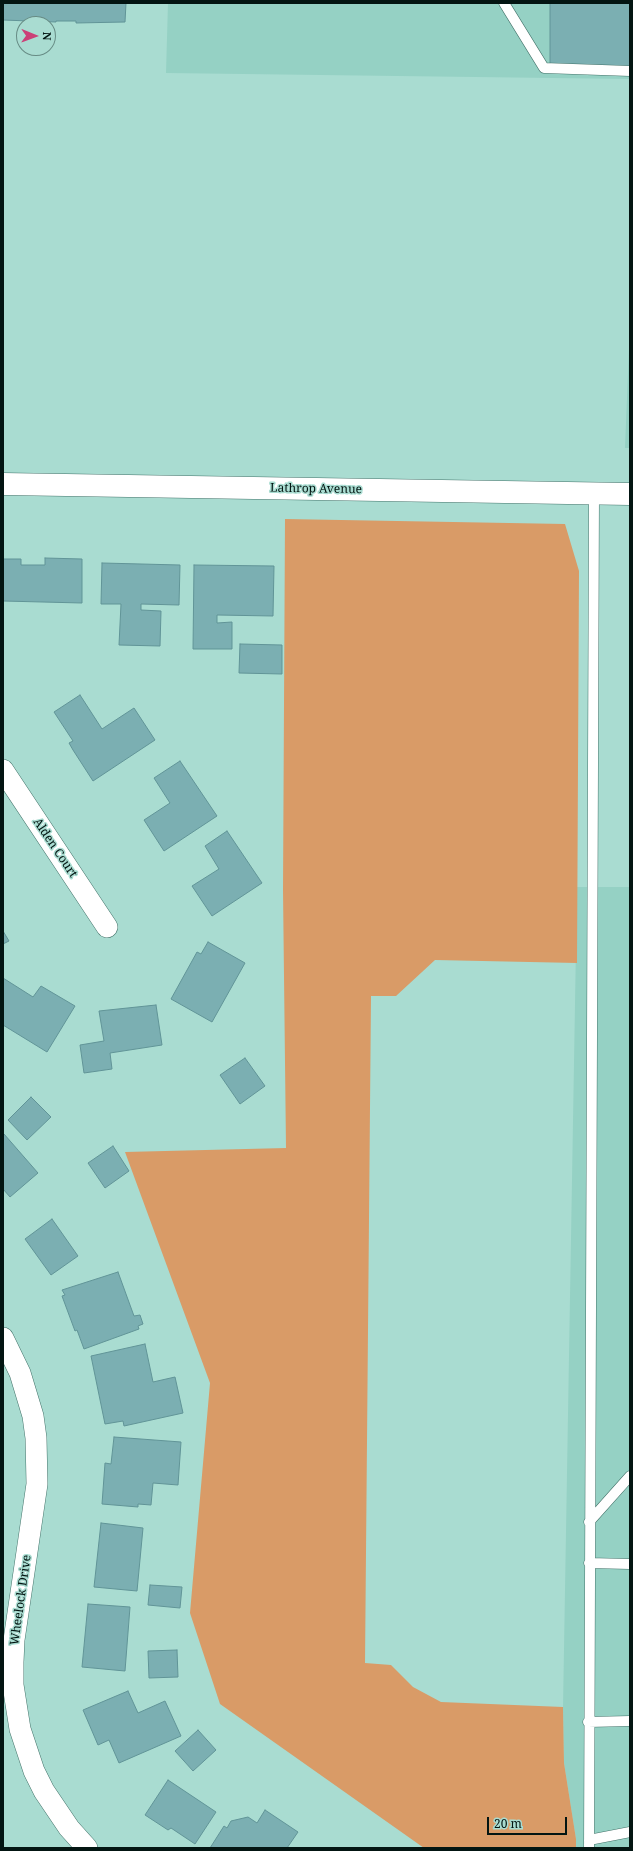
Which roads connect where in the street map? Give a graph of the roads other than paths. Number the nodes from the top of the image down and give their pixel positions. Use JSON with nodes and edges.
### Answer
{"nodes":[{"id":1,"x":504,"y":3,"type":"edge"},
{"id":2,"x":630,"y":71,"type":"edge"},
{"id":3,"x":3,"y":484,"type":"edge"},
{"id":4,"x":594,"y":493,"type":"junction"},
{"id":5,"x":630,"y":494,"type":"edge"},
{"id":6,"x":3,"y":770,"type":"edge"},
{"id":7,"x":107,"y":927,"type":"dead end"},
{"id":8,"x":3,"y":1338,"type":"edge"},
{"id":9,"x":630,"y":1476,"type":"edge"},
{"id":10,"x":589,"y":1522,"type":"junction"},
{"id":11,"x":589,"y":1563,"type":"junction"},
{"id":12,"x":630,"y":1564,"type":"edge"},
{"id":13,"x":630,"y":1721,"type":"edge"},
{"id":14,"x":588,"y":1722,"type":"junction"},
{"id":15,"x":630,"y":1832,"type":"edge"},
{"id":16,"x":589,"y":1844,"type":"edge"},
{"id":17,"x":87,"y":1848,"type":"edge"}],
"edges":[{"from":1,"to":2,"type":"lane"},
{"from":3,"to":4,"type":"street","name":"Lathrop Avenue"},
{"from":4,"to":5,"type":"street","name":"Lathrop Avenue"},
{"from":4,"to":10,"type":"lane"},
{"from":6,"to":7,"type":"street","name":"Alden Court"},
{"from":8,"to":17,"type":"street","name":"Wheelock Drive"},
{"from":9,"to":10,"type":"lane"},
{"from":10,"to":11,"type":"lane"},
{"from":11,"to":12,"type":"lane"},
{"from":11,"to":14,"type":"lane"},
{"from":13,"to":14,"type":"lane"},
{"from":14,"to":16,"type":"lane"},
{"from":15,"to":16,"type":"lane"}]}
